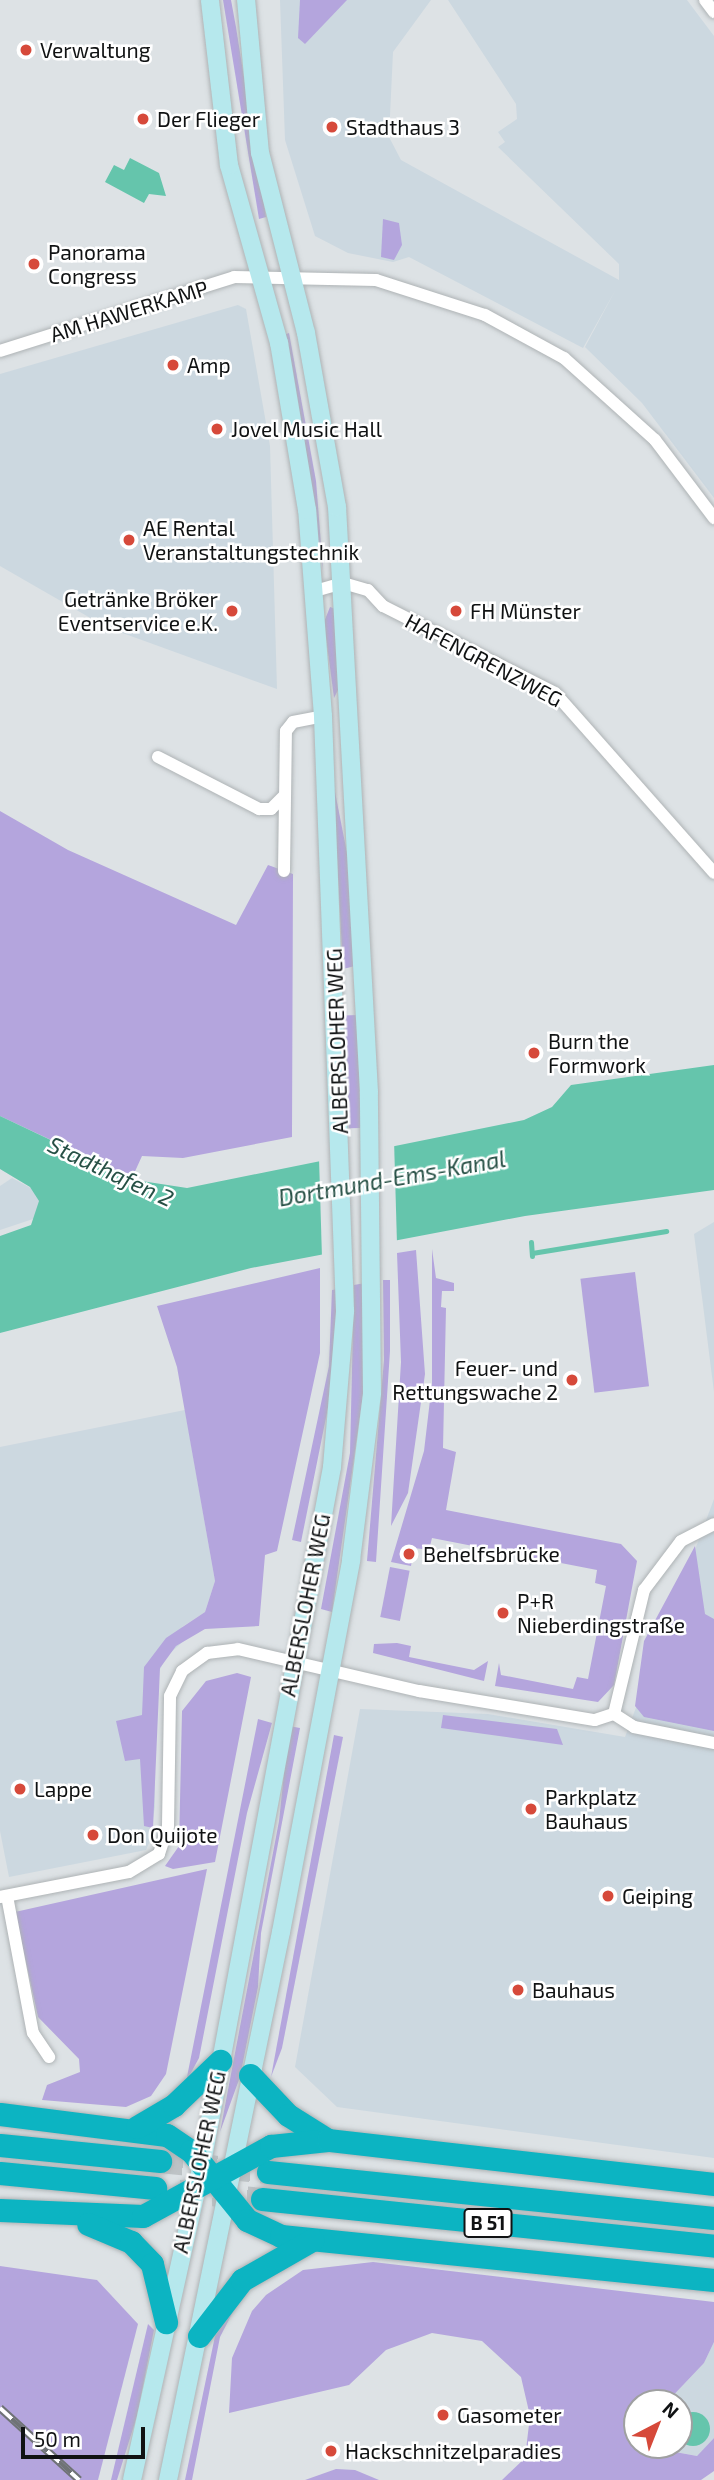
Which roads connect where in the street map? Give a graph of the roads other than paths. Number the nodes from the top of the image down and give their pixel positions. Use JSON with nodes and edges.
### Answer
{"nodes":[{"id":1,"x":210,"y":0,"type":"edge"},
{"id":2,"x":246,"y":0,"type":"edge"},
{"id":3,"x":705,"y":0,"type":"edge"},
{"id":4,"x":714,"y":12,"type":"edge"},
{"id":5,"x":259,"y":274,"type":"junction"},
{"id":6,"x":290,"y":275,"type":"junction"},
{"id":7,"x":0,"y":351,"type":"edge"},
{"id":8,"x":714,"y":518,"type":"edge"},
{"id":9,"x":343,"y":583,"type":"junction"},
{"id":10,"x":315,"y":591,"type":"junction"},
{"id":11,"x":323,"y":716,"type":"junction"},
{"id":12,"x":351,"y":716,"type":"junction"},
{"id":13,"x":158,"y":757,"type":"dead end"},
{"id":14,"x":284,"y":796,"type":"junction"},
{"id":15,"x":284,"y":871,"type":"dead end"},
{"id":16,"x":714,"y":873,"type":"edge"},
{"id":17,"x":714,"y":1524,"type":"edge"},
{"id":18,"x":294,"y":1661,"type":"junction"},
{"id":19,"x":328,"y":1673,"type":"junction"},
{"id":20,"x":614,"y":1714,"type":"junction"},
{"id":21,"x":714,"y":1743,"type":"edge"},
{"id":22,"x":3,"y":1896,"type":"edge"},
{"id":23,"x":49,"y":2057,"type":"dead end"},
{"id":24,"x":220,"y":2061,"type":"junction"},
{"id":25,"x":250,"y":2075,"type":"junction"},
{"id":26,"x":0,"y":2114,"type":"edge"},
{"id":27,"x":137,"y":2127,"type":"junction"},
{"id":28,"x":328,"y":2140,"type":"junction"},
{"id":29,"x":0,"y":2145,"type":"edge"},
{"id":30,"x":160,"y":2161,"type":"tunnel mouth"},
{"id":31,"x":268,"y":2172,"type":"tunnel mouth"},
{"id":32,"x":0,"y":2173,"type":"edge"},
{"id":33,"x":214,"y":2181,"type":"junction"},
{"id":34,"x":714,"y":2184,"type":"edge"},
{"id":35,"x":155,"y":2188,"type":"tunnel mouth"},
{"id":36,"x":262,"y":2199,"type":"tunnel mouth"},
{"id":37,"x":0,"y":2210,"type":"edge"},
{"id":38,"x":72,"y":2218,"type":"junction"},
{"id":39,"x":714,"y":2218,"type":"edge"},
{"id":40,"x":312,"y":2240,"type":"junction"},
{"id":41,"x":714,"y":2246,"type":"edge"},
{"id":42,"x":714,"y":2280,"type":"edge"},
{"id":43,"x":166,"y":2322,"type":"junction"},
{"id":44,"x":199,"y":2336,"type":"junction"},
{"id":45,"x":132,"y":2480,"type":"edge"},
{"id":46,"x":168,"y":2480,"type":"edge"}],
"edges":[{"from":1,"to":5,"type":"main road","name":"ALBERSLOHER WEG"},
{"from":2,"to":6,"type":"main road","name":"ALBERSLOHER WEG"},
{"from":3,"to":4,"type":"street"},
{"from":5,"to":6,"type":"street"},
{"from":5,"to":7,"type":"street","name":"AM HAWERKAMP"},
{"from":5,"to":10,"type":"main road","name":"ALBERSLOHER WEG"},
{"from":6,"to":8,"type":"street"},
{"from":6,"to":9,"type":"main road","name":"ALBERSLOHER WEG"},
{"from":9,"to":10,"type":"street"},
{"from":9,"to":12,"type":"main road","name":"ALBERSLOHER WEG"},
{"from":9,"to":16,"type":"street","name":"HAFENGRENZWEG"},
{"from":10,"to":11,"type":"main road","name":"ALBERSLOHER WEG"},
{"from":11,"to":12,"type":"main road"},
{"from":11,"to":14,"type":"street"},
{"from":11,"to":18,"type":"main road","name":"ALBERSLOHER WEG"},
{"from":12,"to":19,"type":"main road","name":"ALBERSLOHER WEG"},
{"from":13,"to":14,"type":"street"},
{"from":14,"to":15,"type":"street"},
{"from":17,"to":20,"type":"street"},
{"from":18,"to":19,"type":"street"},
{"from":18,"to":22,"type":"street"},
{"from":18,"to":24,"type":"main road","name":"ALBERSLOHER WEG"},
{"from":19,"to":20,"type":"street"},
{"from":19,"to":25,"type":"main road","name":"ALBERSLOHER WEG"},
{"from":20,"to":21,"type":"street"},
{"from":22,"to":23,"type":"street"},
{"from":24,"to":27,"type":"highway"},
{"from":24,"to":33,"type":"main road","name":"ALBERSLOHER WEG"},
{"from":25,"to":28,"type":"highway"},
{"from":25,"to":33,"type":"main road","name":"ALBERSLOHER WEG"},
{"from":26,"to":27,"type":"highway","number":"B 51"},
{"from":27,"to":33,"type":"highway","number":"B 51"},
{"from":28,"to":33,"type":"highway"},
{"from":28,"to":34,"type":"highway"},
{"from":29,"to":30,"type":"highway"},
{"from":31,"to":39,"type":"highway","number":"B 51"},
{"from":32,"to":35,"type":"highway"},
{"from":33,"to":38,"type":"highway"},
{"from":33,"to":40,"type":"highway","number":"B 51"},
{"from":33,"to":43,"type":"main road","name":"ALBERSLOHER WEG"},
{"from":33,"to":44,"type":"main road","name":"ALBERSLOHER WEG"},
{"from":36,"to":41,"type":"highway","number":"B 51"},
{"from":37,"to":38,"type":"highway"},
{"from":38,"to":43,"type":"highway"},
{"from":40,"to":42,"type":"highway","number":"B 51"},
{"from":40,"to":44,"type":"highway"},
{"from":43,"to":45,"type":"main road","name":"ALBERSLOHER WEG"},
{"from":44,"to":46,"type":"main road","name":"ALBERSLOHER WEG"}]}
